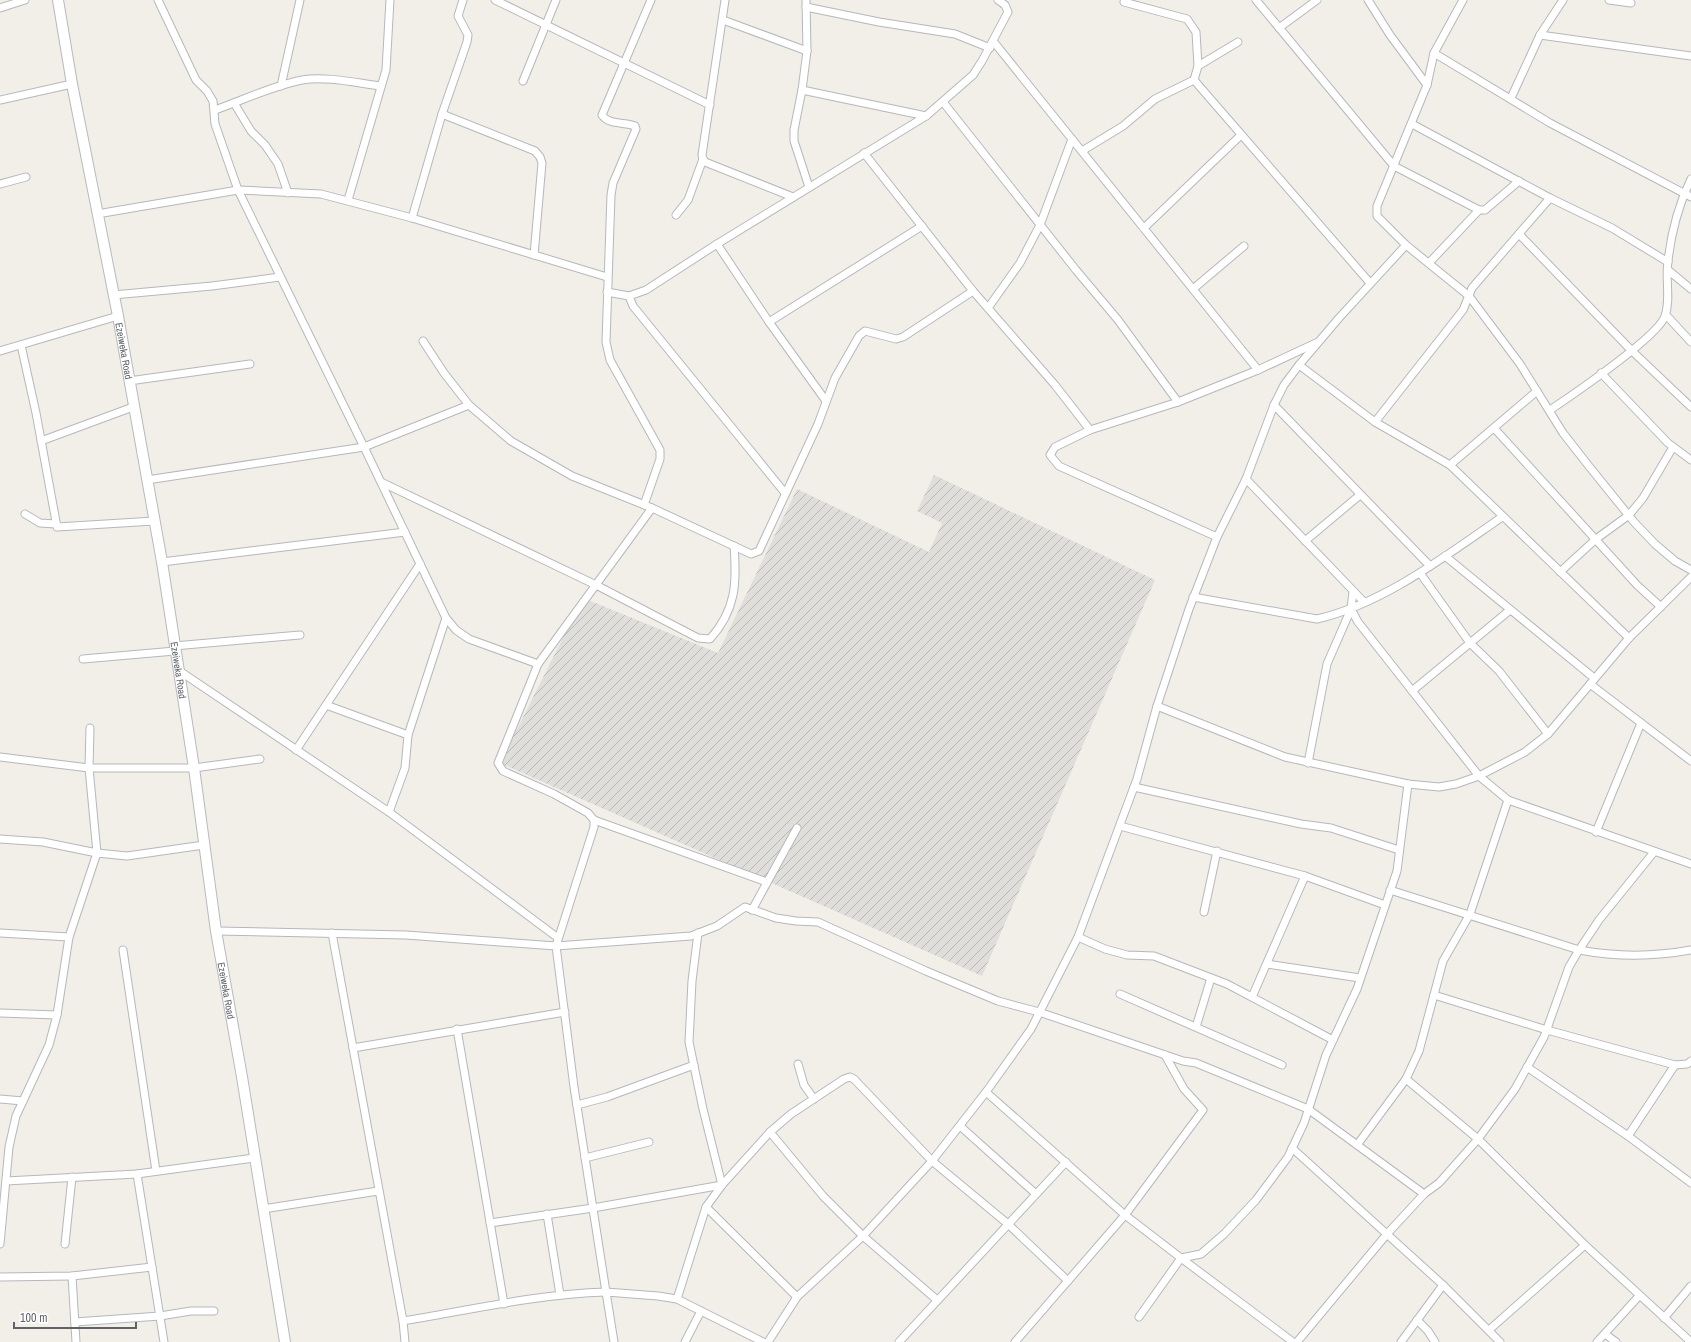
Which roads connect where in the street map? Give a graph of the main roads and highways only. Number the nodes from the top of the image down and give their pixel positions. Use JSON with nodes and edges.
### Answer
{"nodes":[{"id":1,"x":58,"y":0,"type":"edge"},
{"id":2,"x":284,"y":1342,"type":"edge"}],
"edges":[{"from":1,"to":2,"type":"main road","name":"Ezeiweka Road"}]}
